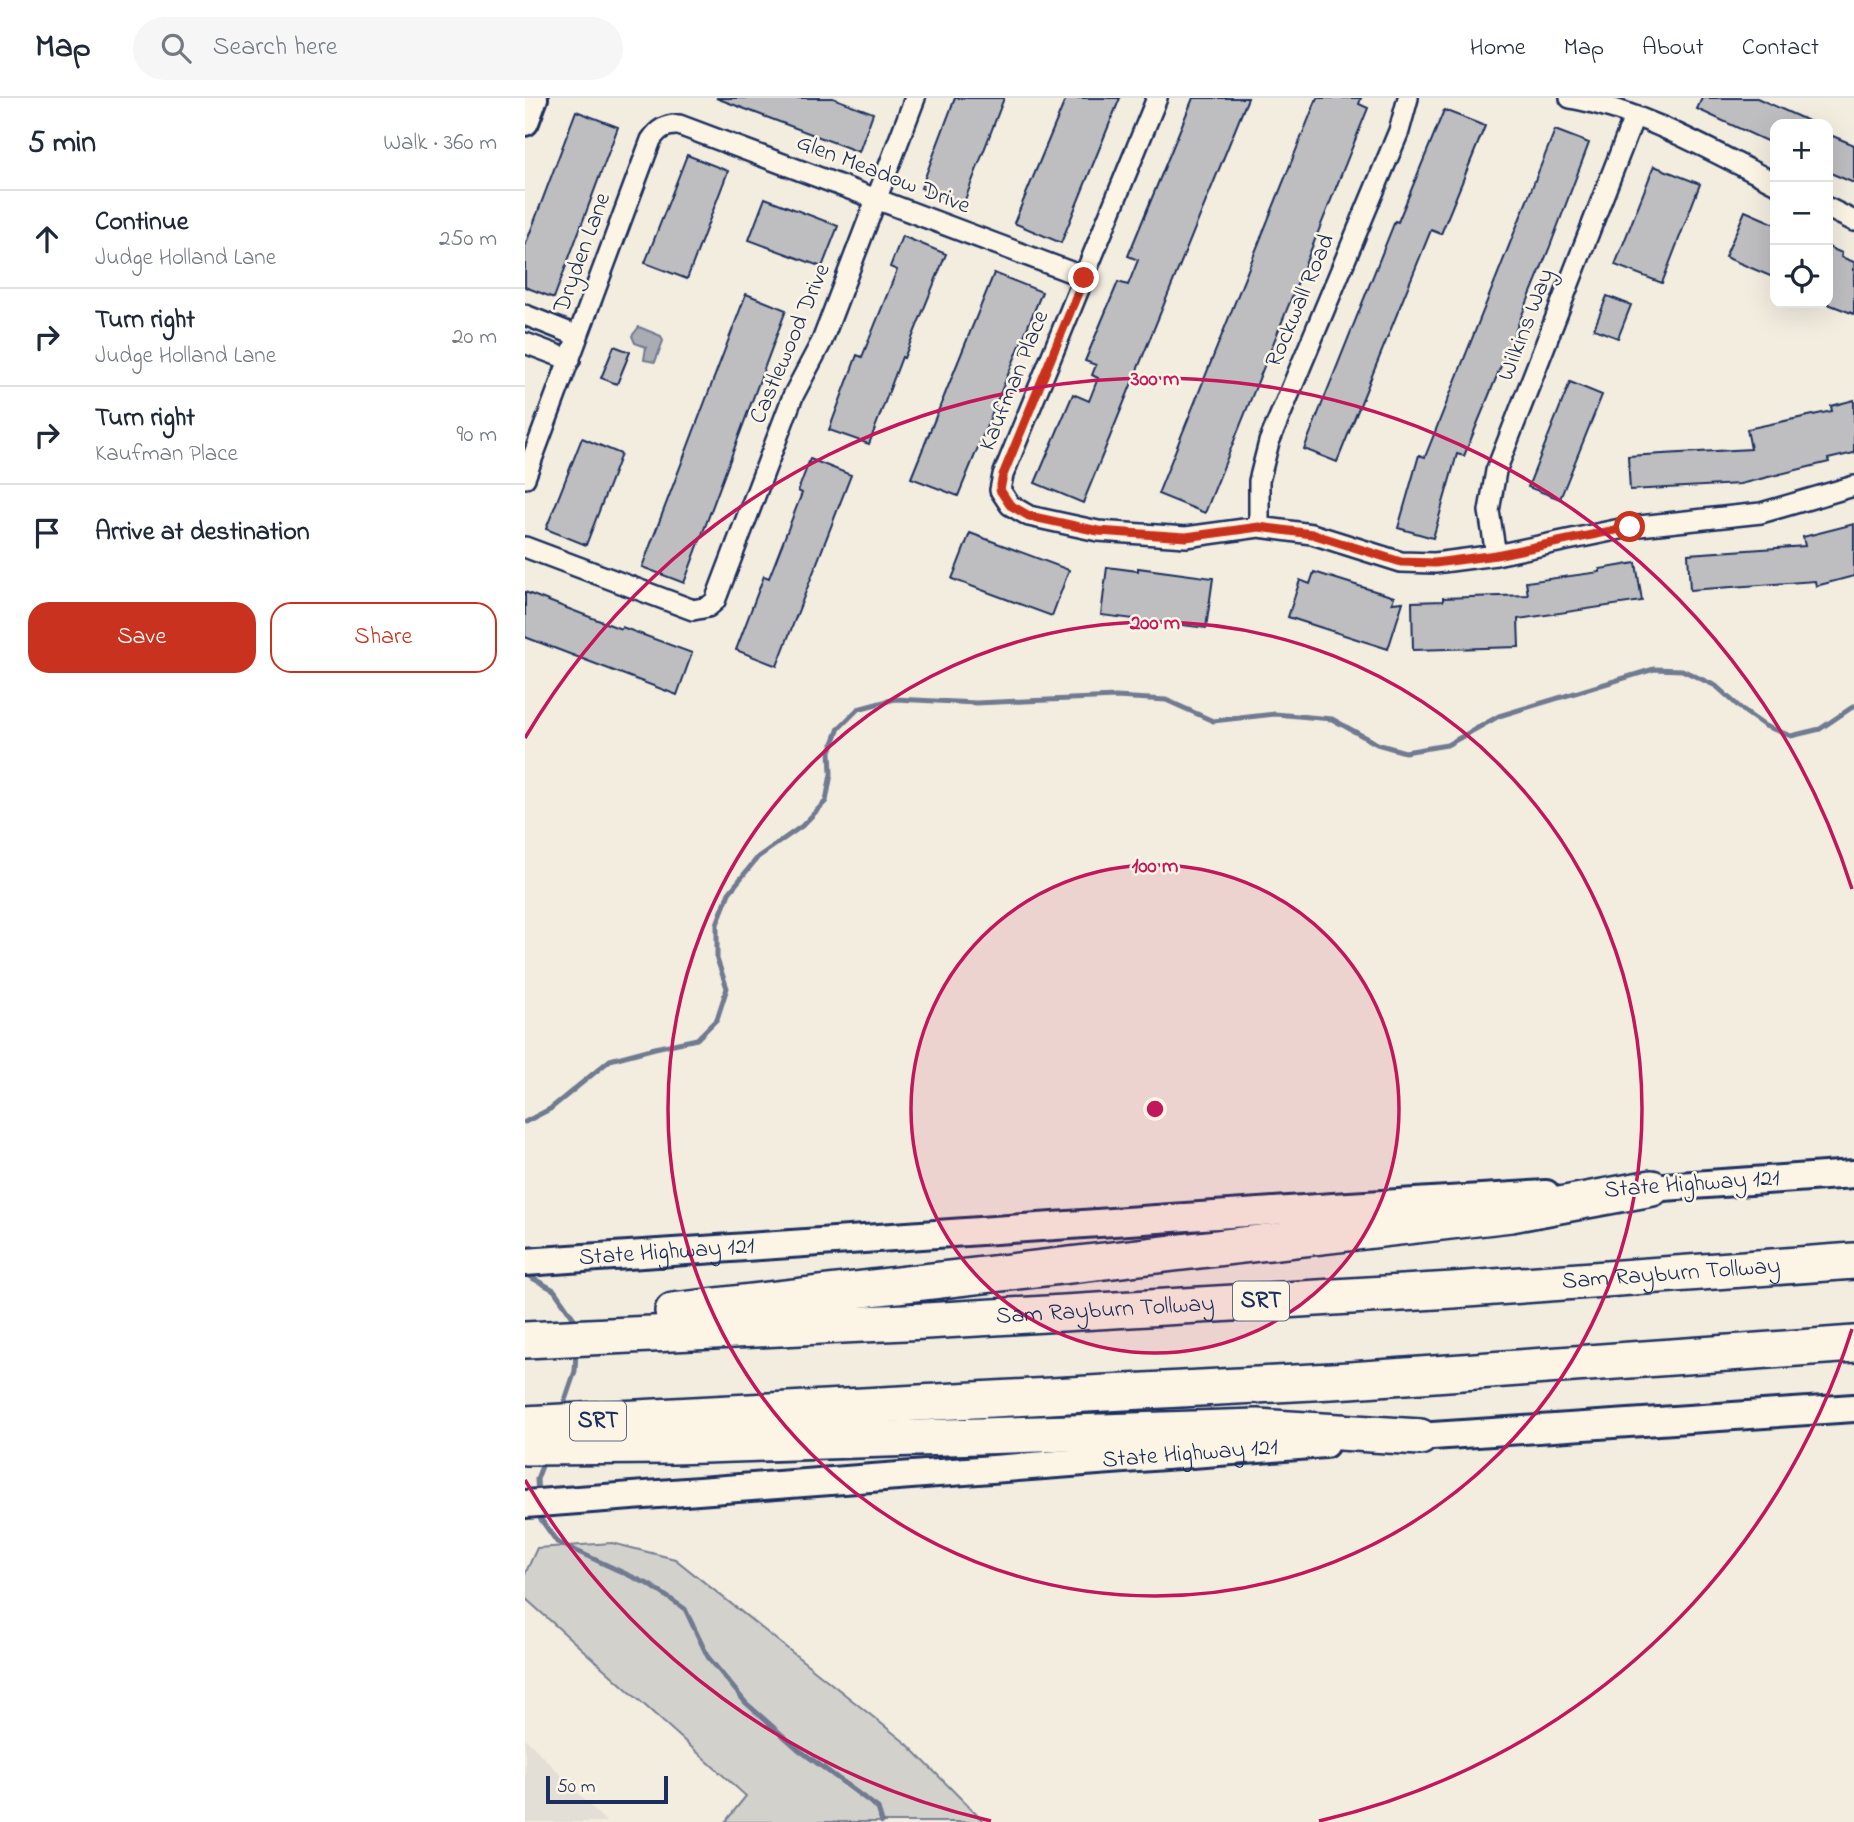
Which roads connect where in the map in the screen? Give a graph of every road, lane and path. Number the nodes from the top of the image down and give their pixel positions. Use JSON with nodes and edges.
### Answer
{"nodes":[{"id":1,"x":534,"y":98,"type":"edge"},
{"id":2,"x":915,"y":98,"type":"edge"},
{"id":3,"x":1157,"y":98,"type":"edge"},
{"id":4,"x":1408,"y":98,"type":"edge"},
{"id":5,"x":1570,"y":98,"type":"edge"},
{"id":6,"x":1635,"y":117,"type":"junction"},
{"id":7,"x":525,"y":122,"type":"edge"},
{"id":8,"x":664,"y":127,"type":"joint"},
{"id":9,"x":1773,"y":182,"type":"edge"},
{"id":10,"x":877,"y":199,"type":"junction"},
{"id":11,"x":1833,"y":210,"type":"edge"},
{"id":12,"x":1854,"y":221,"type":"edge"},
{"id":13,"x":1084,"y":278,"type":"junction"},
{"id":14,"x":525,"y":315,"type":"edge"},
{"id":15,"x":578,"y":336,"type":"junction"},
{"id":16,"x":525,"y":343,"type":"edge"},
{"id":17,"x":570,"y":360,"type":"junction"},
{"id":18,"x":525,"y":478,"type":"edge"},
{"id":19,"x":1854,"y":486,"type":"edge"},
{"id":20,"x":1259,"y":527,"type":"junction"},
{"id":21,"x":525,"y":547,"type":"edge"},
{"id":22,"x":1496,"y":555,"type":"junction"},
{"id":23,"x":1854,"y":1174,"type":"edge"},
{"id":24,"x":1652,"y":1188,"type":"junction"},
{"id":25,"x":1854,"y":1261,"type":"edge"},
{"id":26,"x":525,"y":1262,"type":"edge"},
{"id":27,"x":667,"y":1322,"type":"junction"},
{"id":28,"x":533,"y":1340,"type":"edge"},
{"id":29,"x":1854,"y":1344,"type":"edge"},
{"id":30,"x":1854,"y":1408,"type":"edge"},
{"id":31,"x":525,"y":1424,"type":"edge"},
{"id":32,"x":672,"y":1432,"type":"junction"},
{"id":33,"x":1420,"y":1437,"type":"junction"},
{"id":34,"x":525,"y":1447,"type":"edge"},
{"id":35,"x":525,"y":1504,"type":"edge"}],
"edges":[{"from":1,"to":7,"type":"main road"},
{"from":2,"to":10,"type":"street","name":"Castlewood Drive"},
{"from":3,"to":13,"type":"street","name":"Kaufman Place"},
{"from":4,"to":20,"type":"street","name":"Rockwall Road"},
{"from":5,"to":6,"type":"street"},
{"from":6,"to":9,"type":"street"},
{"from":6,"to":22,"type":"street","name":"Wilkins Way"},
{"from":8,"to":10,"type":"street","name":"Glen Meadow Drive"},
{"from":8,"to":15,"type":"street","name":"Dryden Lane"},
{"from":10,"to":13,"type":"street","name":"Glen Meadow Drive"},
{"from":10,"to":21,"type":"street","name":"Castlewood Drive"},
{"from":11,"to":12,"type":"street"},
{"from":13,"to":20,"type":"street","name":"Kaufman Place"},
{"from":14,"to":15,"type":"street"},
{"from":15,"to":17,"type":"street","name":"Dryden Lane"},
{"from":16,"to":17,"type":"street"},
{"from":17,"to":18,"type":"street","name":"Dryden Lane"},
{"from":19,"to":22,"type":"street"},
{"from":20,"to":22,"type":"street"},
{"from":23,"to":24,"type":"main road","name":"State Highway 121"},
{"from":24,"to":26,"type":"main road","name":"State Highway 121"},
{"from":24,"to":27,"type":"highway"},
{"from":25,"to":27,"type":"highway","name":"Sam Rayburn Tollway","number":"SRT"},
{"from":27,"to":28,"type":"highway"},
{"from":29,"to":32,"type":"highway","number":"SRT"},
{"from":30,"to":33,"type":"main road","name":"State Highway 121"},
{"from":31,"to":32,"type":"highway","number":"SRT"},
{"from":32,"to":33,"type":"highway"},
{"from":32,"to":34,"type":"highway"},
{"from":33,"to":35,"type":"main road","name":"State Highway 121"}]}
